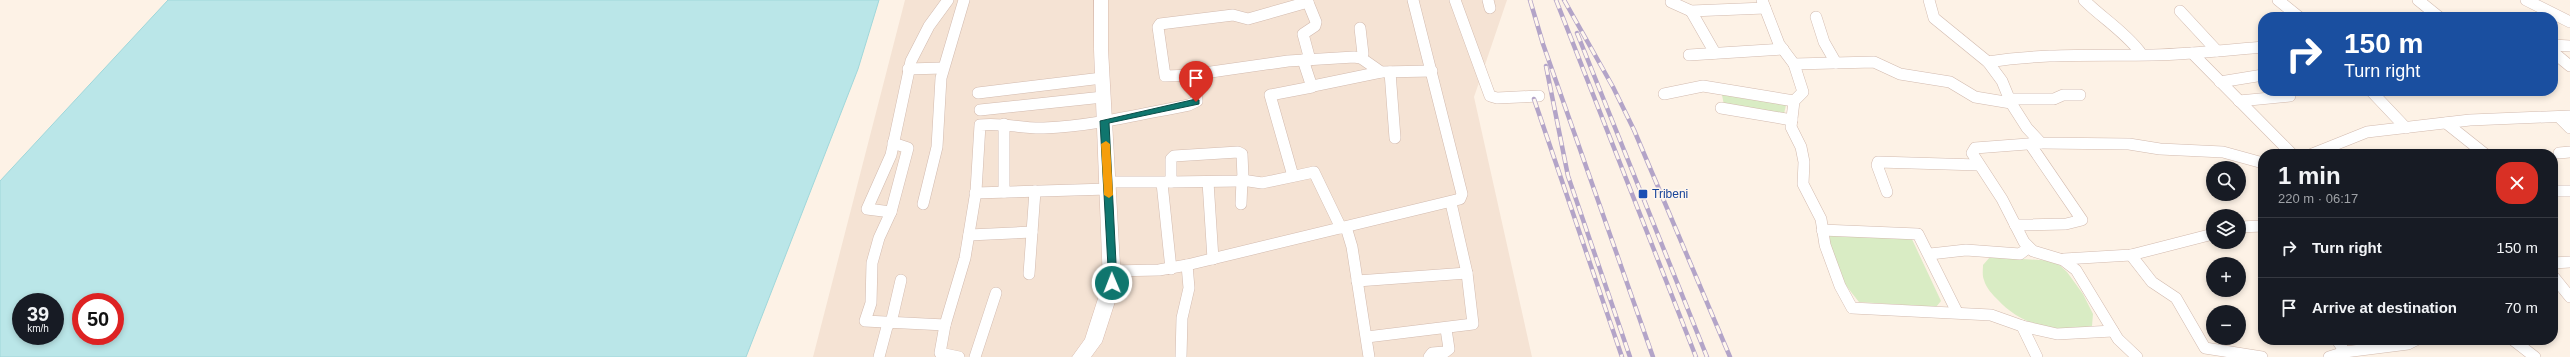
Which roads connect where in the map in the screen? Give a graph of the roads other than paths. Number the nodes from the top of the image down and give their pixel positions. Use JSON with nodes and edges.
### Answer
{"nodes":[{"id":1,"x":948,"y":0,"type":"edge"},
{"id":2,"x":964,"y":0,"type":"edge"},
{"id":3,"x":1101,"y":0,"type":"edge"},
{"id":4,"x":1413,"y":0,"type":"edge"},
{"id":5,"x":1455,"y":0,"type":"edge"},
{"id":6,"x":1929,"y":0,"type":"edge"},
{"id":7,"x":2084,"y":0,"type":"edge"},
{"id":8,"x":2278,"y":0,"type":"edge"},
{"id":9,"x":2418,"y":0,"type":"edge"},
{"id":10,"x":2526,"y":0,"type":"edge"},
{"id":11,"x":1307,"y":1,"type":"edge"},
{"id":12,"x":1671,"y":2,"type":"dead end"},
{"id":13,"x":1764,"y":4,"type":"edge"},
{"id":14,"x":1691,"y":11,"type":"junction"},
{"id":15,"x":2180,"y":11,"type":"dead end"},
{"id":16,"x":2293,"y":12,"type":"edge"},
{"id":17,"x":2433,"y":12,"type":"edge"},
{"id":18,"x":2550,"y":12,"type":"edge"},
{"id":19,"x":2558,"y":16,"type":"edge"},
{"id":20,"x":1816,"y":17,"type":"dead end"},
{"id":21,"x":2570,"y":22,"type":"edge"},
{"id":22,"x":1360,"y":28,"type":"dead end"},
{"id":23,"x":2558,"y":45,"type":"edge"},
{"id":24,"x":2570,"y":46,"type":"edge"},
{"id":25,"x":2258,"y":48,"type":"edge"},
{"id":26,"x":1783,"y":49,"type":"junction"},
{"id":27,"x":2217,"y":51,"type":"junction"},
{"id":28,"x":2140,"y":52,"type":"junction"},
{"id":29,"x":1715,"y":53,"type":"junction"},
{"id":30,"x":2192,"y":53,"type":"junction"},
{"id":31,"x":1689,"y":55,"type":"dead end"},
{"id":32,"x":2558,"y":56,"type":"edge"},
{"id":33,"x":1361,"y":58,"type":"junction"},
{"id":34,"x":1306,"y":60,"type":"junction"},
{"id":35,"x":1988,"y":62,"type":"junction"},
{"id":36,"x":1836,"y":63,"type":"junction"},
{"id":37,"x":1794,"y":64,"type":"junction"},
{"id":38,"x":2570,"y":66,"type":"edge"},
{"id":39,"x":943,"y":68,"type":"junction"},
{"id":40,"x":908,"y":69,"type":"junction"},
{"id":41,"x":1432,"y":71,"type":"junction"},
{"id":42,"x":1385,"y":72,"type":"junction"},
{"id":43,"x":1195,"y":75,"type":"junction"},
{"id":44,"x":2258,"y":77,"type":"edge"},
{"id":45,"x":1102,"y":78,"type":"junction"},
{"id":46,"x":2220,"y":82,"type":"junction"},
{"id":47,"x":1312,"y":86,"type":"junction"},
{"id":48,"x":978,"y":93,"type":"dead end"},
{"id":49,"x":1664,"y":94,"type":"dead end"},
{"id":50,"x":2080,"y":95,"type":"dead end"},
{"id":51,"x":1539,"y":96,"type":"dead end"},
{"id":52,"x":2290,"y":96,"type":"dead end"},
{"id":53,"x":2376,"y":96,"type":"edge"},
{"id":54,"x":1103,"y":98,"type":"junction"},
{"id":55,"x":1794,"y":101,"type":"junction"},
{"id":56,"x":2010,"y":101,"type":"junction"},
{"id":57,"x":2239,"y":101,"type":"junction"},
{"id":58,"x":1721,"y":108,"type":"dead end"},
{"id":59,"x":980,"y":110,"type":"dead end"},
{"id":60,"x":2565,"y":116,"type":"edge"},
{"id":61,"x":1792,"y":120,"type":"junction"},
{"id":62,"x":1104,"y":121,"type":"junction"},
{"id":63,"x":1004,"y":124,"type":"junction"},
{"id":64,"x":2446,"y":124,"type":"junction"},
{"id":65,"x":2406,"y":128,"type":"junction"},
{"id":66,"x":2570,"y":128,"type":"edge"},
{"id":67,"x":1395,"y":138,"type":"dead end"},
{"id":68,"x":893,"y":143,"type":"junction"},
{"id":69,"x":2041,"y":143,"type":"junction"},
{"id":70,"x":2030,"y":144,"type":"junction"},
{"id":71,"x":2287,"y":149,"type":"edge"},
{"id":72,"x":2323,"y":149,"type":"edge"},
{"id":73,"x":2478,"y":149,"type":"edge"},
{"id":74,"x":2258,"y":162,"type":"edge"},
{"id":75,"x":1979,"y":165,"type":"junction"},
{"id":76,"x":1293,"y":176,"type":"junction"},
{"id":77,"x":1242,"y":180,"type":"junction"},
{"id":78,"x":1208,"y":182,"type":"junction"},
{"id":79,"x":1166,"y":183,"type":"junction"},
{"id":80,"x":1108,"y":185,"type":"junction"},
{"id":81,"x":1035,"y":191,"type":"junction"},
{"id":82,"x":2558,"y":191,"type":"edge"},
{"id":83,"x":2570,"y":191,"type":"edge"},
{"id":84,"x":1004,"y":192,"type":"junction"},
{"id":85,"x":1887,"y":192,"type":"dead end"},
{"id":86,"x":975,"y":193,"type":"junction"},
{"id":87,"x":923,"y":204,"type":"dead end"},
{"id":88,"x":1241,"y":204,"type":"dead end"},
{"id":89,"x":1451,"y":204,"type":"junction"},
{"id":90,"x":891,"y":212,"type":"junction"},
{"id":91,"x":2015,"y":225,"type":"junction"},
{"id":92,"x":2258,"y":226,"type":"edge"},
{"id":93,"x":2246,"y":227,"type":"edge"},
{"id":94,"x":1343,"y":228,"type":"junction"},
{"id":95,"x":1822,"y":230,"type":"junction"},
{"id":96,"x":1032,"y":232,"type":"junction"},
{"id":97,"x":969,"y":234,"type":"junction"},
{"id":98,"x":2206,"y":236,"type":"edge"},
{"id":99,"x":2028,"y":248,"type":"junction"},
{"id":100,"x":1930,"y":254,"type":"junction"},
{"id":101,"x":2131,"y":255,"type":"junction"},
{"id":102,"x":1213,"y":259,"type":"junction"},
{"id":103,"x":2064,"y":259,"type":"junction"},
{"id":104,"x":2570,"y":262,"type":"edge"},
{"id":105,"x":2558,"y":263,"type":"edge"},
{"id":106,"x":1187,"y":265,"type":"junction"},
{"id":107,"x":1171,"y":269,"type":"junction"},
{"id":108,"x":1112,"y":271,"type":"junction"},
{"id":109,"x":1467,"y":273,"type":"junction"},
{"id":110,"x":1029,"y":274,"type":"dead end"},
{"id":111,"x":901,"y":280,"type":"dead end"},
{"id":112,"x":1357,"y":281,"type":"junction"},
{"id":113,"x":2558,"y":282,"type":"edge"},
{"id":114,"x":996,"y":293,"type":"dead end"},
{"id":115,"x":2570,"y":297,"type":"edge"},
{"id":116,"x":1957,"y":312,"type":"junction"},
{"id":117,"x":889,"y":323,"type":"junction"},
{"id":118,"x":945,"y":325,"type":"junction"},
{"id":119,"x":2022,"y":326,"type":"junction"},
{"id":120,"x":1446,"y":329,"type":"junction"},
{"id":121,"x":2113,"y":332,"type":"junction"},
{"id":122,"x":1368,"y":336,"type":"junction"},
{"id":123,"x":2340,"y":345,"type":"edge"},
{"id":124,"x":2400,"y":345,"type":"edge"},
{"id":125,"x":2519,"y":345,"type":"edge"},
{"id":126,"x":2345,"y":352,"type":"junction"},
{"id":127,"x":879,"y":357,"type":"edge"},
{"id":128,"x":959,"y":357,"type":"edge"},
{"id":129,"x":975,"y":357,"type":"edge"},
{"id":130,"x":1081,"y":357,"type":"edge"},
{"id":131,"x":1181,"y":357,"type":"edge"},
{"id":132,"x":1369,"y":357,"type":"edge"},
{"id":133,"x":1429,"y":357,"type":"edge"},
{"id":134,"x":2037,"y":357,"type":"edge"},
{"id":135,"x":2137,"y":357,"type":"edge"},
{"id":136,"x":2262,"y":357,"type":"edge"},
{"id":137,"x":2329,"y":357,"type":"edge"},
{"id":138,"x":2535,"y":357,"type":"edge"}],
"edges":[{"from":1,"to":40,"type":"street"},
{"from":2,"to":39,"type":"street"},
{"from":3,"to":45,"type":"main road"},
{"from":4,"to":41,"type":"street"},
{"from":5,"to":51,"type":"street"},
{"from":6,"to":35,"type":"street"},
{"from":7,"to":28,"type":"street"},
{"from":8,"to":16,"type":"street"},
{"from":9,"to":17,"type":"street"},
{"from":10,"to":18,"type":"street"},
{"from":11,"to":34,"type":"street"},
{"from":11,"to":43,"type":"street"},
{"from":12,"to":14,"type":"street"},
{"from":13,"to":14,"type":"street"},
{"from":13,"to":26,"type":"street"},
{"from":14,"to":29,"type":"street"},
{"from":15,"to":27,"type":"street"},
{"from":19,"to":21,"type":"street"},
{"from":20,"to":36,"type":"street"},
{"from":22,"to":33,"type":"street"},
{"from":23,"to":24,"type":"street"},
{"from":25,"to":27,"type":"street"},
{"from":26,"to":29,"type":"street"},
{"from":26,"to":37,"type":"street"},
{"from":27,"to":30,"type":"street"},
{"from":28,"to":30,"type":"street"},
{"from":28,"to":35,"type":"street"},
{"from":29,"to":31,"type":"street"},
{"from":30,"to":46,"type":"street"},
{"from":32,"to":38,"type":"street"},
{"from":33,"to":34,"type":"street"},
{"from":33,"to":42,"type":"street"},
{"from":34,"to":43,"type":"street"},
{"from":34,"to":47,"type":"street"},
{"from":35,"to":56,"type":"street"},
{"from":36,"to":37,"type":"street"},
{"from":36,"to":56,"type":"street"},
{"from":37,"to":55,"type":"street"},
{"from":39,"to":40,"type":"street"},
{"from":39,"to":87,"type":"street"},
{"from":40,"to":68,"type":"street"},
{"from":41,"to":42,"type":"street"},
{"from":41,"to":89,"type":"street"},
{"from":42,"to":47,"type":"street"},
{"from":42,"to":67,"type":"street"},
{"from":43,"to":62,"type":"street"},
{"from":44,"to":46,"type":"street"},
{"from":45,"to":48,"type":"street"},
{"from":45,"to":54,"type":"main road"},
{"from":46,"to":57,"type":"street"},
{"from":47,"to":76,"type":"street"},
{"from":49,"to":55,"type":"street"},
{"from":50,"to":56,"type":"street"},
{"from":52,"to":57,"type":"street"},
{"from":53,"to":65,"type":"street"},
{"from":54,"to":59,"type":"street"},
{"from":54,"to":62,"type":"main road"},
{"from":55,"to":61,"type":"street"},
{"from":56,"to":69,"type":"street"},
{"from":57,"to":71,"type":"street"},
{"from":58,"to":61,"type":"street"},
{"from":60,"to":64,"type":"street"},
{"from":60,"to":66,"type":"street"},
{"from":61,"to":95,"type":"street"},
{"from":62,"to":63,"type":"street"},
{"from":62,"to":80,"type":"main road"},
{"from":63,"to":84,"type":"street"},
{"from":63,"to":86,"type":"street"},
{"from":64,"to":65,"type":"street"},
{"from":64,"to":73,"type":"street"},
{"from":65,"to":72,"type":"street"},
{"from":68,"to":90,"type":"street"},
{"from":68,"to":90,"type":"street"},
{"from":69,"to":70,"type":"street"},
{"from":69,"to":74,"type":"street"},
{"from":70,"to":75,"type":"street"},
{"from":70,"to":91,"type":"street"},
{"from":75,"to":85,"type":"street"},
{"from":75,"to":91,"type":"street"},
{"from":76,"to":77,"type":"street"},
{"from":76,"to":94,"type":"street"},
{"from":77,"to":78,"type":"street"},
{"from":77,"to":79,"type":"street"},
{"from":77,"to":88,"type":"street"},
{"from":78,"to":79,"type":"street"},
{"from":78,"to":102,"type":"street"},
{"from":79,"to":80,"type":"street"},
{"from":79,"to":107,"type":"street"},
{"from":80,"to":81,"type":"street"},
{"from":80,"to":108,"type":"main road"},
{"from":81,"to":84,"type":"street"},
{"from":81,"to":96,"type":"street"},
{"from":82,"to":83,"type":"street"},
{"from":84,"to":86,"type":"street"},
{"from":86,"to":97,"type":"street"},
{"from":89,"to":94,"type":"street"},
{"from":89,"to":109,"type":"street"},
{"from":90,"to":117,"type":"street"},
{"from":91,"to":99,"type":"street"},
{"from":92,"to":93,"type":"street"},
{"from":94,"to":102,"type":"street"},
{"from":94,"to":112,"type":"street"},
{"from":95,"to":100,"type":"street"},
{"from":95,"to":116,"type":"street"},
{"from":96,"to":97,"type":"street"},
{"from":96,"to":110,"type":"street"},
{"from":97,"to":118,"type":"street"},
{"from":98,"to":101,"type":"street"},
{"from":99,"to":100,"type":"street"},
{"from":99,"to":103,"type":"street"},
{"from":100,"to":116,"type":"street"},
{"from":101,"to":103,"type":"street"},
{"from":101,"to":136,"type":"street"},
{"from":102,"to":106,"type":"street"},
{"from":103,"to":121,"type":"street"},
{"from":104,"to":105,"type":"street"},
{"from":106,"to":107,"type":"street"},
{"from":106,"to":131,"type":"street"},
{"from":107,"to":108,"type":"street"},
{"from":108,"to":130,"type":"main road"},
{"from":109,"to":112,"type":"street"},
{"from":109,"to":120,"type":"street"},
{"from":111,"to":117,"type":"street"},
{"from":112,"to":122,"type":"street"},
{"from":113,"to":115,"type":"street"},
{"from":114,"to":129,"type":"street"},
{"from":116,"to":119,"type":"street"},
{"from":117,"to":118,"type":"street"},
{"from":117,"to":127,"type":"street"},
{"from":118,"to":128,"type":"street"},
{"from":119,"to":121,"type":"street"},
{"from":119,"to":134,"type":"street"},
{"from":120,"to":122,"type":"street"},
{"from":120,"to":133,"type":"street"},
{"from":121,"to":135,"type":"street"},
{"from":122,"to":132,"type":"street"},
{"from":123,"to":126,"type":"street"},
{"from":124,"to":126,"type":"street"},
{"from":125,"to":138,"type":"street"},
{"from":126,"to":137,"type":"street"}]}
